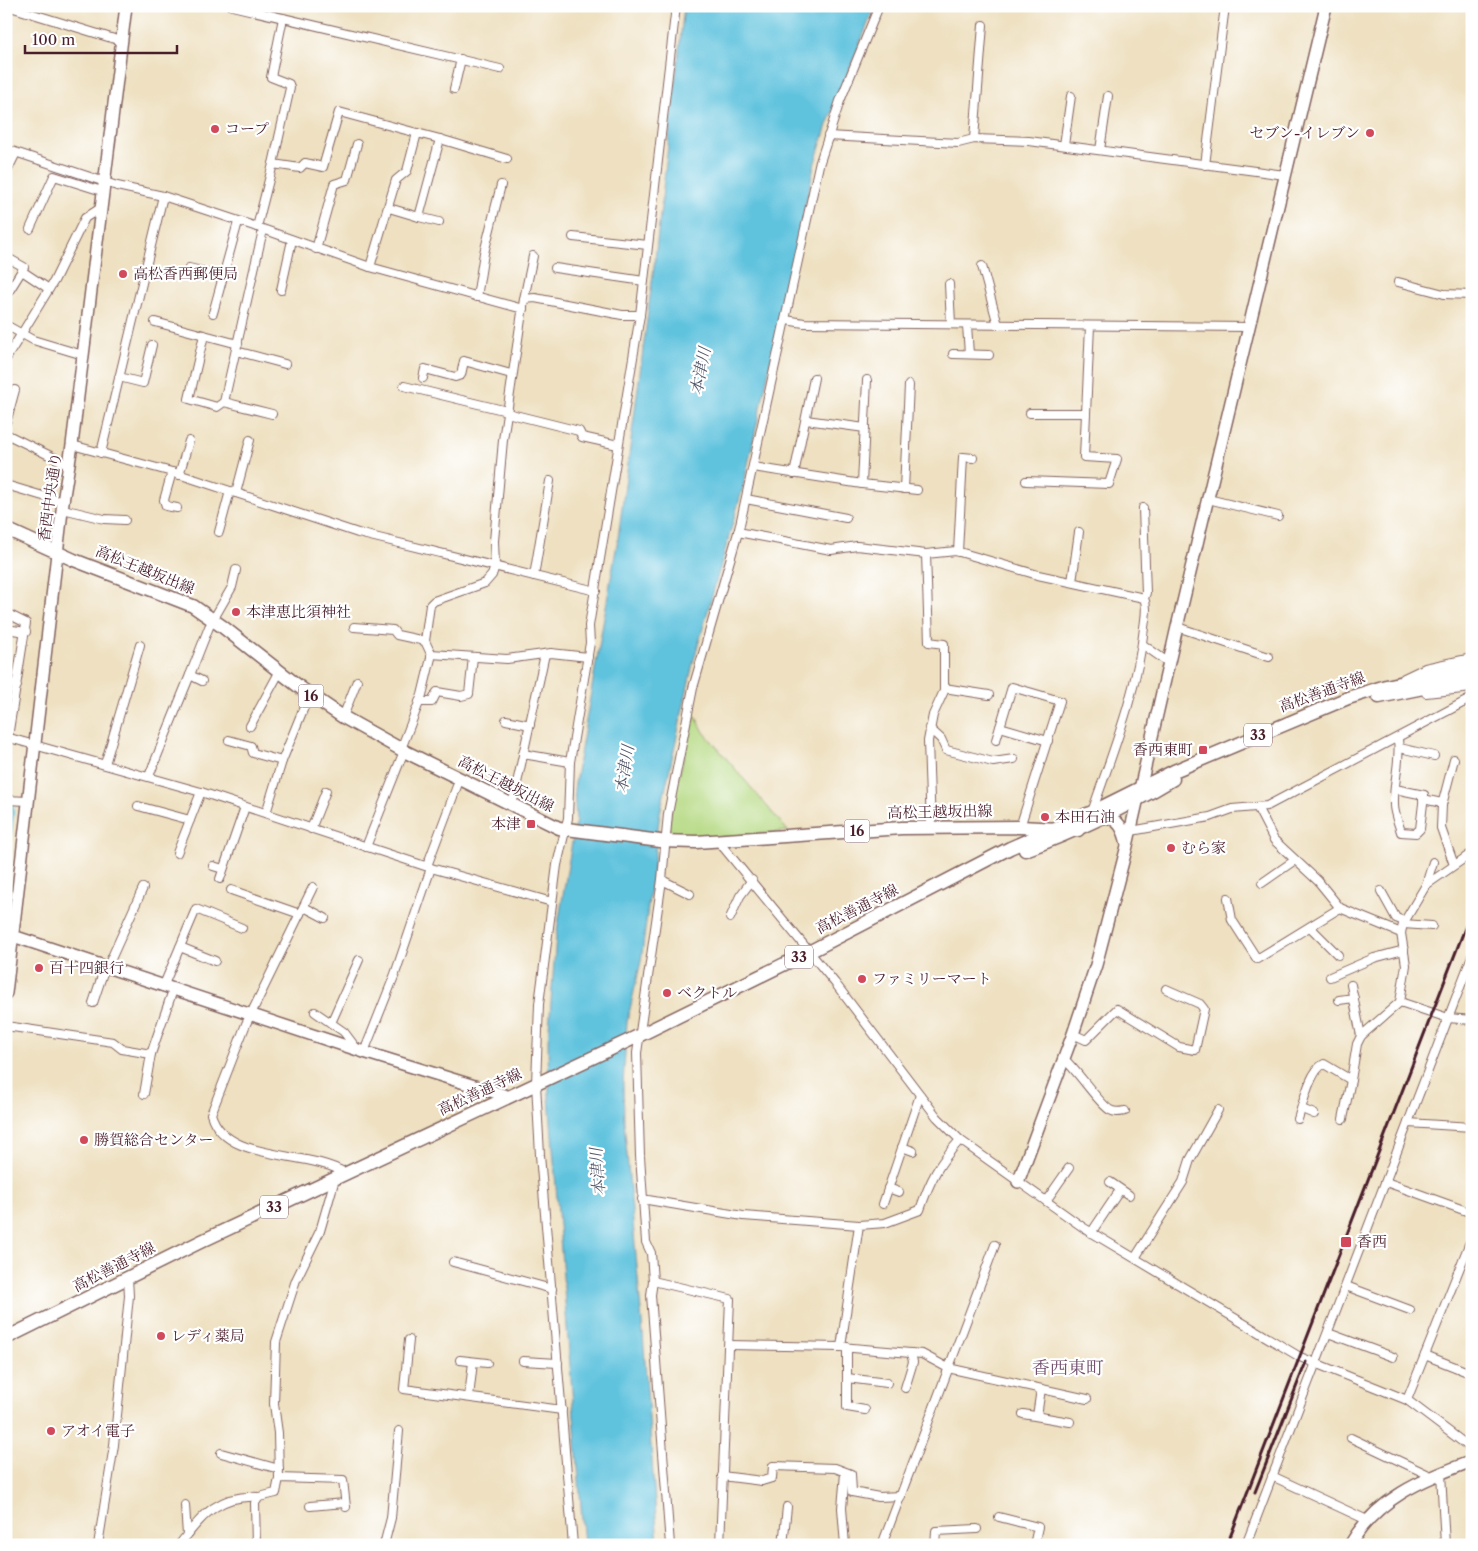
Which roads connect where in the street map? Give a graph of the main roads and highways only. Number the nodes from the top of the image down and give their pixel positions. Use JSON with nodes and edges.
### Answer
{"nodes":[{"id":1,"x":6,"y":529,"type":"edge"},
{"id":2,"x":1472,"y":668,"type":"edge"},
{"id":3,"x":1472,"y":678,"type":"edge"},
{"id":4,"x":1385,"y":691,"type":"junction"},
{"id":5,"x":1020,"y":827,"type":"junction"},
{"id":6,"x":1005,"y":828,"type":"junction"},
{"id":7,"x":1054,"y":829,"type":"junction"},
{"id":8,"x":1078,"y":830,"type":"junction"},
{"id":9,"x":1018,"y":847,"type":"junction"},
{"id":10,"x":6,"y":1338,"type":"edge"}],
"edges":[{"from":1,"to":6,"type":"main road","name":"高松王越坂出線","number":"16"},
{"from":2,"to":4,"type":"main road","name":"高松善通寺線","number":"33"},
{"from":3,"to":4,"type":"main road","name":"高松善通寺線","number":"33"},
{"from":4,"to":7,"type":"main road","name":"高松善通寺線","number":"33"},
{"from":4,"to":8,"type":"main road","name":"高松善通寺線","number":"33"},
{"from":5,"to":6,"type":"main road","name":"高松王越坂出線","number":"16"},
{"from":5,"to":7,"type":"main road","name":"高松王越坂出線","number":"16"},
{"from":5,"to":9,"type":"main road"},
{"from":6,"to":9,"type":"main road"},
{"from":7,"to":8,"type":"main road","name":"高松善通寺線","number":"33"},
{"from":7,"to":9,"type":"main road","name":"高松善通寺線","number":"33"},
{"from":8,"to":9,"type":"main road","name":"高松善通寺線","number":"33"},
{"from":9,"to":10,"type":"main road","name":"高松善通寺線","number":"33"}]}
